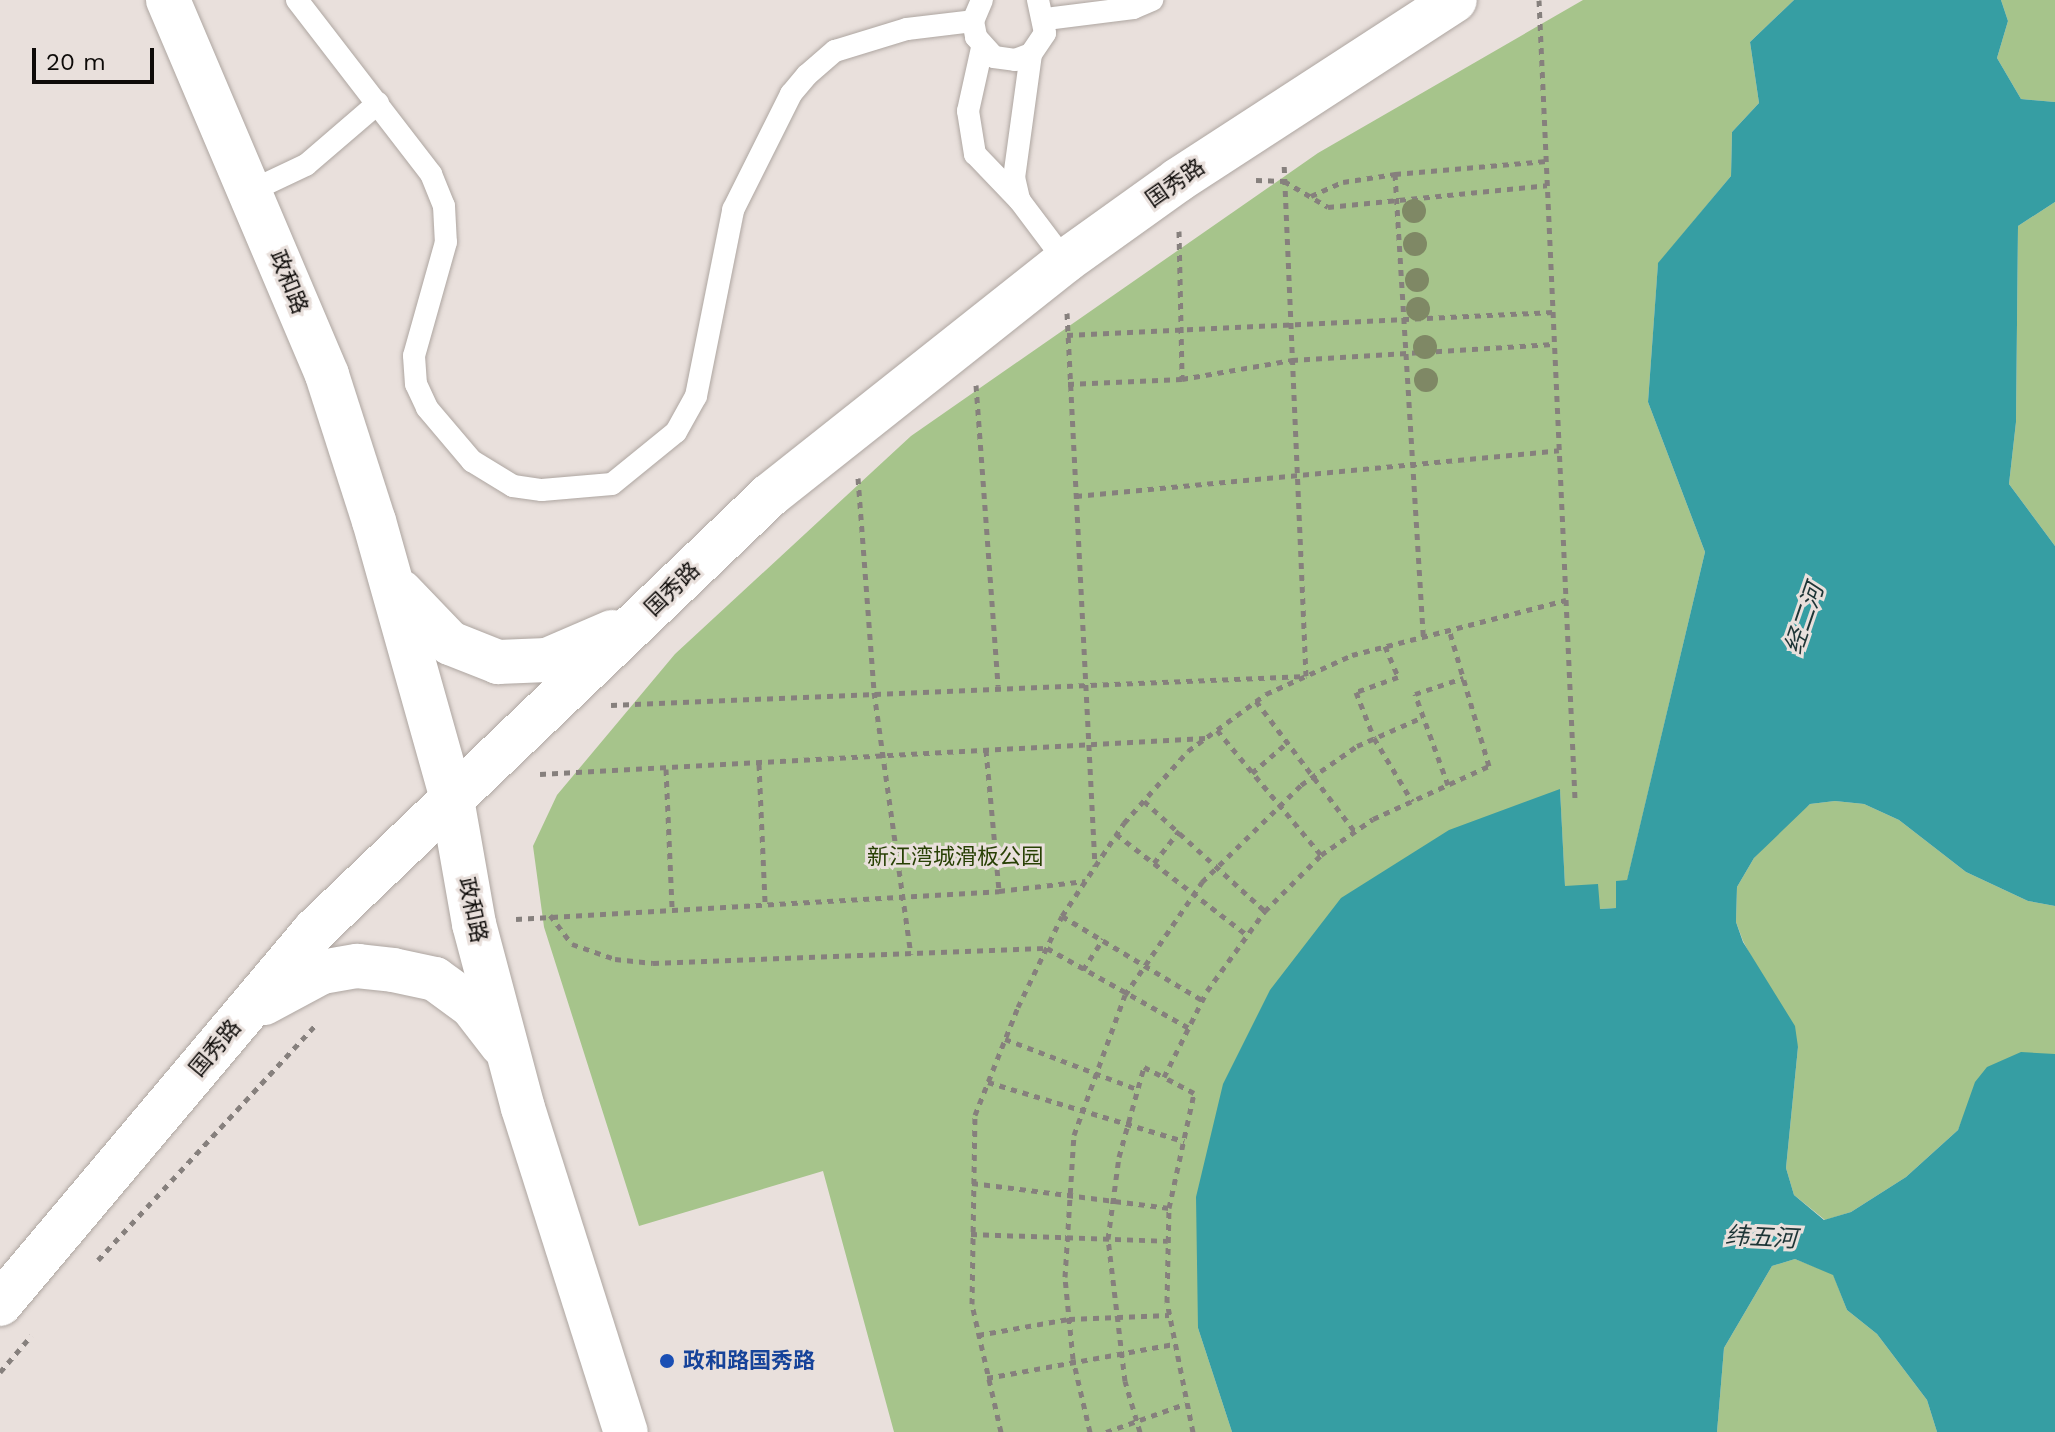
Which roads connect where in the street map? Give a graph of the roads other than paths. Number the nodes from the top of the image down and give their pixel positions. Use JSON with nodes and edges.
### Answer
{"nodes":[{"id":1,"x":168,"y":0,"type":"edge"},
{"id":2,"x":297,"y":0,"type":"edge"},
{"id":3,"x":1152,"y":0,"type":"edge"},
{"id":4,"x":1455,"y":0,"type":"edge"},
{"id":5,"x":978,"y":10,"type":"edge"},
{"id":6,"x":1042,"y":10,"type":"edge"},
{"id":7,"x":982,"y":48,"type":"junction"},
{"id":8,"x":1031,"y":54,"type":"junction"},
{"id":9,"x":378,"y":103,"type":"junction"},
{"id":10,"x":253,"y":190,"type":"junction"},
{"id":11,"x":1020,"y":201,"type":"junction"},
{"id":12,"x":1065,"y":261,"type":"junction"},
{"id":13,"x":389,"y":572,"type":"junction"},
{"id":14,"x":649,"y":611,"type":"junction"},
{"id":15,"x":452,"y":799,"type":"junction"},
{"id":16,"x":244,"y":1014,"type":"junction"},
{"id":17,"x":523,"y":1108,"type":"junction"},
{"id":18,"x":0,"y":1304,"type":"edge"},
{"id":19,"x":626,"y":1432,"type":"edge"}],
"edges":[{"from":1,"to":10,"type":"street","name":"政和路"},
{"from":2,"to":9,"type":"lane"},
{"from":3,"to":6,"type":"lane"},
{"from":4,"to":12,"type":"street","name":"国秀路"},
{"from":5,"to":7,"type":"lane"},
{"from":5,"to":9,"type":"lane"},
{"from":6,"to":8,"type":"lane"},
{"from":7,"to":8,"type":"lane"},
{"from":7,"to":11,"type":"lane"},
{"from":8,"to":11,"type":"lane"},
{"from":9,"to":10,"type":"lane"},
{"from":10,"to":13,"type":"street","name":"政和路"},
{"from":11,"to":12,"type":"lane"},
{"from":12,"to":14,"type":"street","name":"国秀路"},
{"from":13,"to":14,"type":"street","name":"政和路"},
{"from":13,"to":15,"type":"street","name":"政和路"},
{"from":14,"to":15,"type":"street","name":"国秀路"},
{"from":15,"to":16,"type":"street","name":"国秀路"},
{"from":15,"to":17,"type":"street","name":"政和路"},
{"from":16,"to":17,"type":"street","name":"政和路"},
{"from":16,"to":18,"type":"street","name":"国秀路"},
{"from":17,"to":19,"type":"street","name":"政和路"}]}
